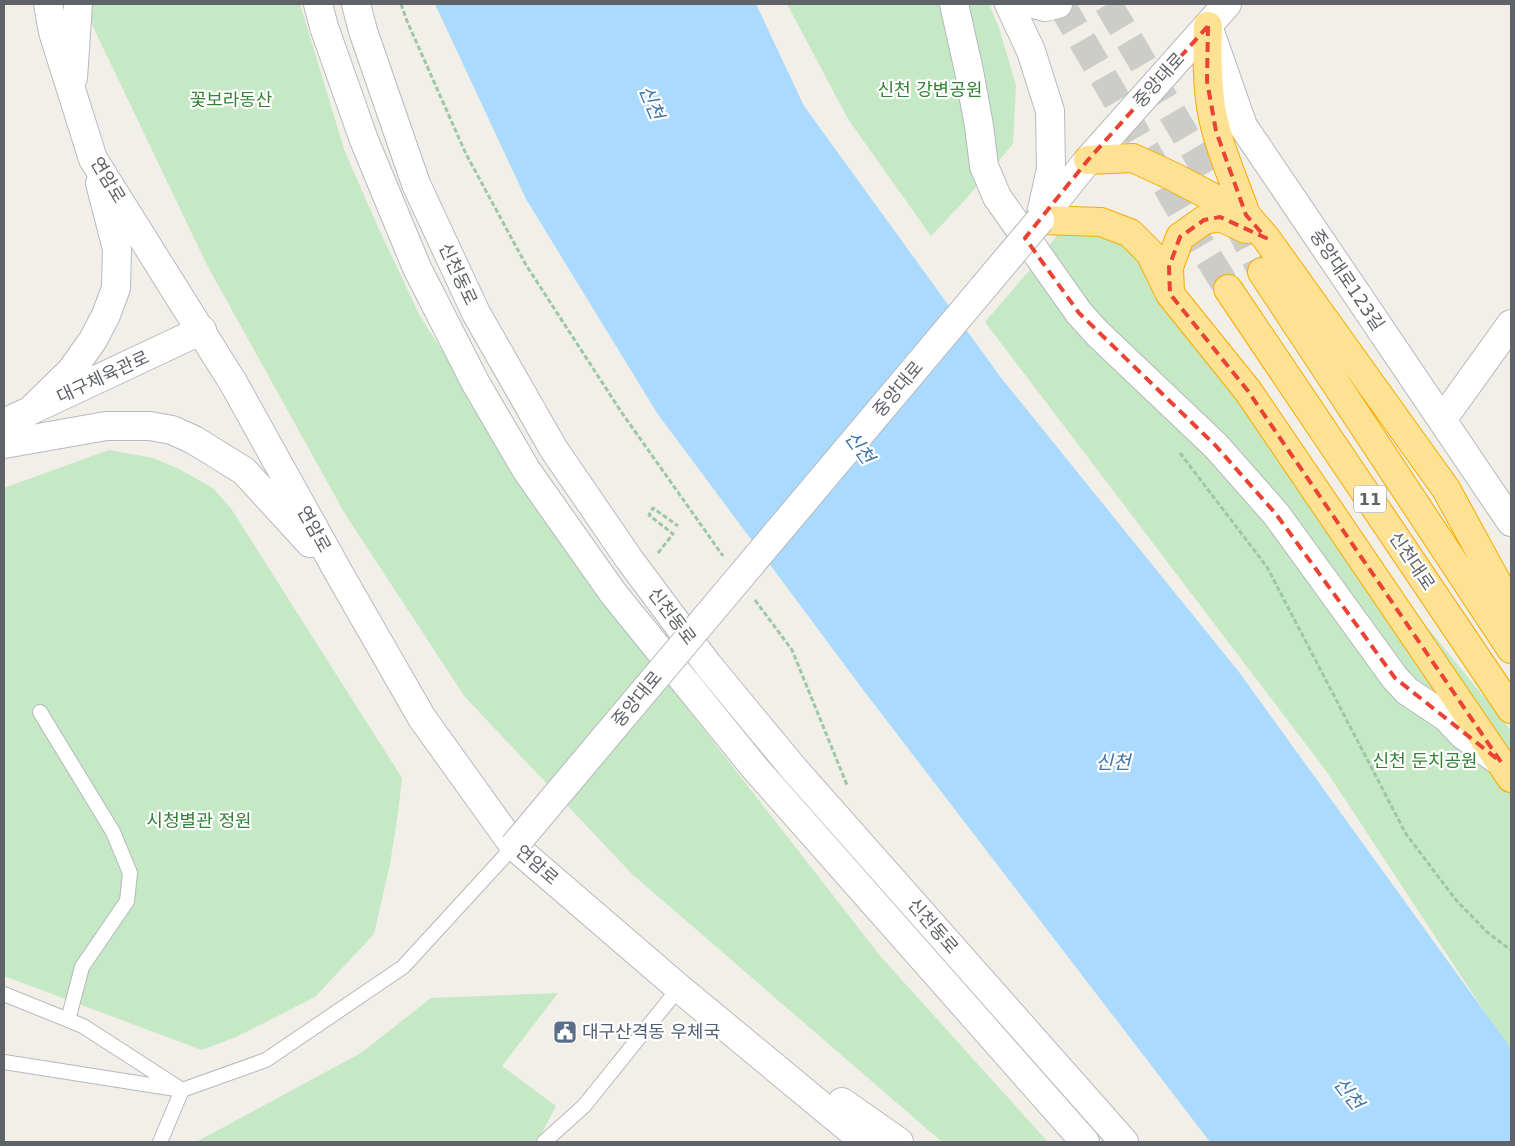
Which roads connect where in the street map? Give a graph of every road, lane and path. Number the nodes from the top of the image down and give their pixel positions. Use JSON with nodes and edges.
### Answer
{"nodes":[{"id":1,"x":48,"y":4,"type":"edge"},
{"id":2,"x":78,"y":4,"type":"edge"},
{"id":3,"x":318,"y":4,"type":"edge"},
{"id":4,"x":356,"y":4,"type":"edge"},
{"id":5,"x":954,"y":4,"type":"edge"},
{"id":6,"x":1010,"y":4,"type":"edge"},
{"id":7,"x":1034,"y":4,"type":"edge"},
{"id":8,"x":1058,"y":4,"type":"edge"},
{"id":9,"x":1227,"y":4,"type":"edge"},
{"id":10,"x":1208,"y":26,"type":"junction"},
{"id":11,"x":72,"y":90,"type":"junction"},
{"id":12,"x":93,"y":159,"type":"junction"},
{"id":13,"x":1088,"y":160,"type":"junction"},
{"id":14,"x":1246,"y":216,"type":"junction"},
{"id":15,"x":1040,"y":220,"type":"junction"},
{"id":16,"x":1266,"y":238,"type":"junction"},
{"id":17,"x":1262,"y":272,"type":"tunnel mouth"},
{"id":18,"x":1228,"y":288,"type":"tunnel mouth"},
{"id":19,"x":1170,"y":294,"type":"junction"},
{"id":20,"x":1511,"y":324,"type":"edge"},
{"id":21,"x":202,"y":330,"type":"junction"},
{"id":22,"x":30,"y":410,"type":"junction"},
{"id":23,"x":1442,"y":420,"type":"junction"},
{"id":24,"x":4,"y":423,"type":"edge"},
{"id":25,"x":4,"y":444,"type":"edge"},
{"id":26,"x":1511,"y":522,"type":"edge"},
{"id":27,"x":678,"y":526,"type":"dead end"},
{"id":28,"x":656,"y":556,"type":"dead end"},
{"id":29,"x":340,"y":575,"type":"junction"},
{"id":30,"x":1511,"y":608,"type":"edge"},
{"id":31,"x":1511,"y":649,"type":"edge"},
{"id":32,"x":1511,"y":709,"type":"edge"},
{"id":33,"x":40,"y":712,"type":"dead end"},
{"id":34,"x":1506,"y":770,"type":"edge"},
{"id":35,"x":1406,"y":834,"type":"dead end"},
{"id":36,"x":514,"y":846,"type":"junction"},
{"id":37,"x":1511,"y":950,"type":"edge"},
{"id":38,"x":679,"y":988,"type":"junction"},
{"id":39,"x":4,"y":994,"type":"edge"},
{"id":40,"x":68,"y":1020,"type":"junction"},
{"id":41,"x":4,"y":1062,"type":"edge"},
{"id":42,"x":182,"y":1090,"type":"junction"},
{"id":43,"x":160,"y":1142,"type":"edge"},
{"id":44,"x":544,"y":1142,"type":"edge"},
{"id":45,"x":865,"y":1142,"type":"edge"},
{"id":46,"x":899,"y":1142,"type":"edge"},
{"id":47,"x":1085,"y":1142,"type":"edge"},
{"id":48,"x":1124,"y":1142,"type":"edge"}],
"edges":[{"from":1,"to":11,"type":"main road","name":"연암로"},
{"from":2,"to":11,"type":"main road"},
{"from":3,"to":47,"type":"main road","name":"신천동로"},
{"from":4,"to":48,"type":"main road","name":"신천동로"},
{"from":5,"to":34,"type":"main road"},
{"from":6,"to":15,"type":"main road"},
{"from":7,"to":8,"type":"main road"},
{"from":9,"to":10,"type":"main road","name":"중앙대로"},
{"from":10,"to":13,"type":"main road","name":"중앙대로"},
{"from":10,"to":14,"type":"highway"},
{"from":10,"to":23,"type":"main road","name":"중앙대로123길"},
{"from":11,"to":12,"type":"main road","name":"연암로"},
{"from":12,"to":21,"type":"main road","name":"연암로"},
{"from":12,"to":22,"type":"main road"},
{"from":13,"to":14,"type":"highway"},
{"from":13,"to":15,"type":"main road","name":"중앙대로"},
{"from":14,"to":16,"type":"highway"},
{"from":15,"to":19,"type":"highway"},
{"from":15,"to":36,"type":"main road","name":"중앙대로","bridge":true},
{"from":16,"to":19,"type":"highway"},
{"from":16,"to":30,"type":"highway"},
{"from":17,"to":31,"type":"highway","name":"신천대로","number":"11"},
{"from":18,"to":32,"type":"highway","name":"신천대로","number":"11"},
{"from":19,"to":34,"type":"highway"},
{"from":20,"to":23,"type":"main road"},
{"from":21,"to":22,"type":"main road","name":"대구체육관로"},
{"from":21,"to":29,"type":"main road","name":"연암로"},
{"from":22,"to":24,"type":"main road","name":"대구체육관로"},
{"from":23,"to":26,"type":"main road","name":"중앙대로123길"},
{"from":25,"to":29,"type":"main road"},
{"from":27,"to":28,"type":"path"},
{"from":29,"to":36,"type":"main road","name":"연암로"},
{"from":33,"to":40,"type":"lane"},
{"from":35,"to":37,"type":"path"},
{"from":36,"to":38,"type":"main road","name":"연암로"},
{"from":36,"to":42,"type":"lane"},
{"from":38,"to":44,"type":"lane"},
{"from":38,"to":45,"type":"main road","name":"연암로"},
{"from":38,"to":46,"type":"main road","name":"연암로"},
{"from":39,"to":40,"type":"lane"},
{"from":40,"to":42,"type":"lane"},
{"from":41,"to":42,"type":"lane"},
{"from":42,"to":43,"type":"lane"}]}
